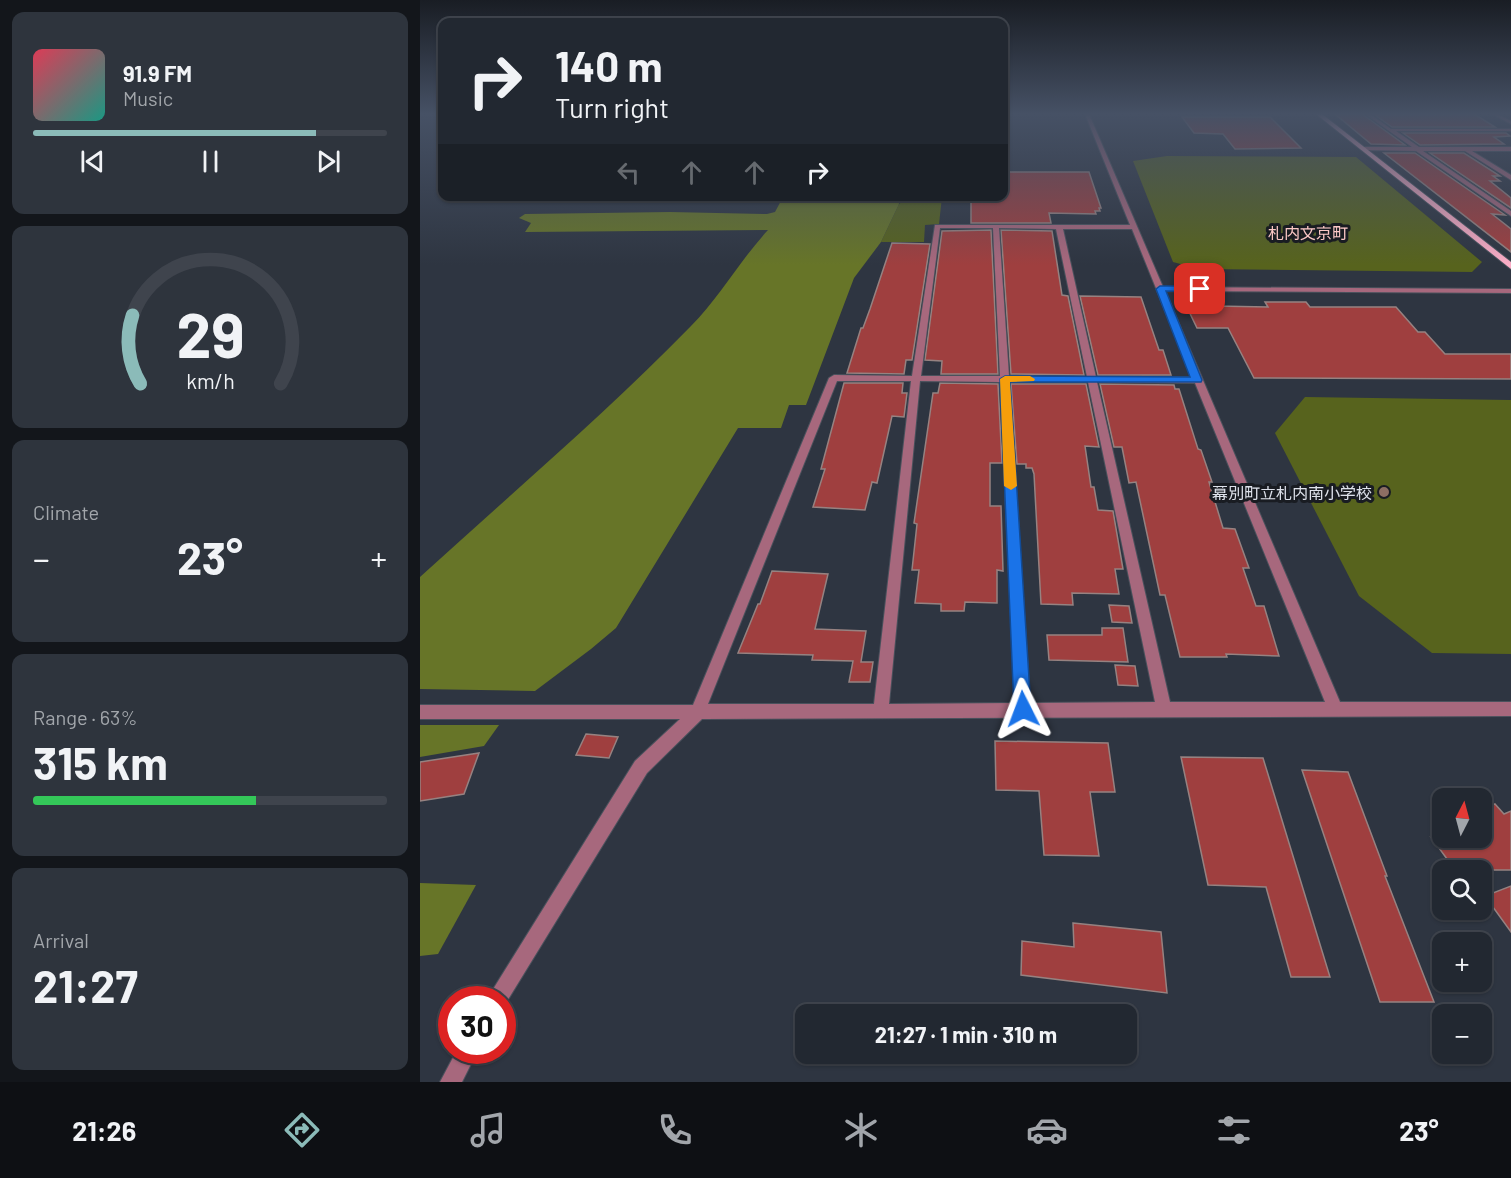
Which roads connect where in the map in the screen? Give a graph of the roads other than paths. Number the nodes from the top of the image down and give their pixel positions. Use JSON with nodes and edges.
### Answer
{"nodes":[{"id":1,"x":1108,"y":164,"type":"edge"},
{"id":2,"x":1383,"y":164,"type":"edge"},
{"id":3,"x":1440,"y":164,"type":"edge"},
{"id":4,"x":1490,"y":164,"type":"edge"},
{"id":5,"x":1511,"y":178,"type":"edge"},
{"id":6,"x":1511,"y":214,"type":"edge"},
{"id":7,"x":996,"y":227,"type":"junction"},
{"id":8,"x":1059,"y":227,"type":"junction"},
{"id":9,"x":1133,"y":227,"type":"junction"},
{"id":10,"x":1511,"y":266,"type":"edge"},
{"id":11,"x":1160,"y":289,"type":"junction"},
{"id":12,"x":1511,"y":291,"type":"edge"},
{"id":13,"x":916,"y":379,"type":"junction"},
{"id":14,"x":1005,"y":379,"type":"junction"},
{"id":15,"x":1093,"y":380,"type":"junction"},
{"id":16,"x":1197,"y":380,"type":"junction"},
{"id":17,"x":1335,"y":708,"type":"junction"},
{"id":18,"x":1023,"y":709,"type":"junction"},
{"id":19,"x":1164,"y":709,"type":"junction"},
{"id":20,"x":1511,"y":709,"type":"edge"},
{"id":21,"x":881,"y":711,"type":"junction"},
{"id":22,"x":420,"y":712,"type":"edge"},
{"id":23,"x":698,"y":713,"type":"junction"},
{"id":24,"x":505,"y":986,"type":"edge"},
{"id":25,"x":461,"y":1064,"type":"edge"},
{"id":26,"x":451,"y":1082,"type":"edge"}],
"edges":[{"from":1,"to":9,"type":"street"},
{"from":2,"to":10,"type":"main road"},
{"from":3,"to":6,"type":"street"},
{"from":4,"to":5,"type":"street"},
{"from":7,"to":8,"type":"street"},
{"from":7,"to":13,"type":"street"},
{"from":7,"to":14,"type":"street"},
{"from":8,"to":9,"type":"street"},
{"from":8,"to":15,"type":"street"},
{"from":9,"to":11,"type":"street"},
{"from":11,"to":12,"type":"street"},
{"from":11,"to":16,"type":"street"},
{"from":13,"to":14,"type":"street"},
{"from":13,"to":21,"type":"street"},
{"from":13,"to":23,"type":"street"},
{"from":14,"to":15,"type":"street"},
{"from":14,"to":18,"type":"street"},
{"from":15,"to":16,"type":"street"},
{"from":15,"to":19,"type":"street"},
{"from":16,"to":17,"type":"street"},
{"from":17,"to":19,"type":"street"},
{"from":17,"to":20,"type":"street"},
{"from":18,"to":19,"type":"street"},
{"from":18,"to":21,"type":"street"},
{"from":21,"to":23,"type":"street"},
{"from":22,"to":23,"type":"street"},
{"from":23,"to":24,"type":"street"},
{"from":25,"to":26,"type":"street"}]}
